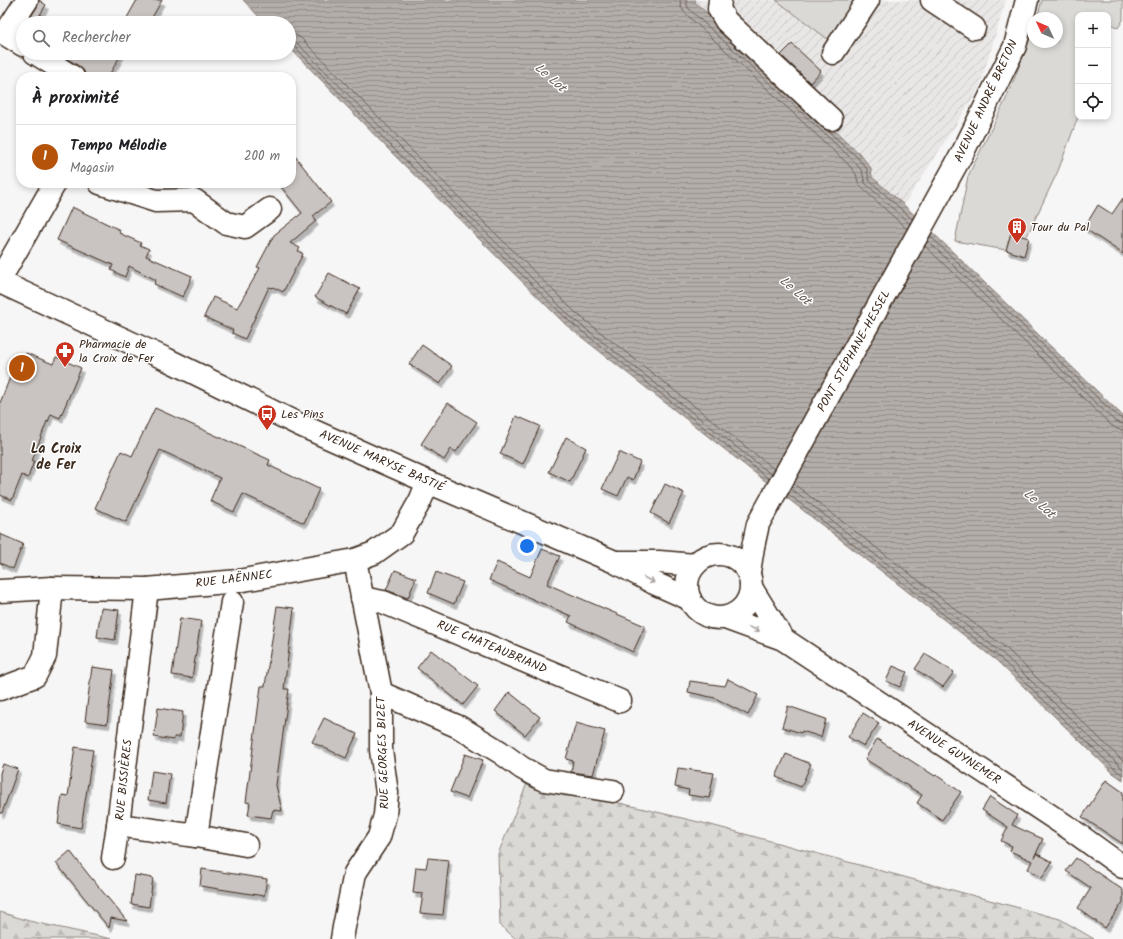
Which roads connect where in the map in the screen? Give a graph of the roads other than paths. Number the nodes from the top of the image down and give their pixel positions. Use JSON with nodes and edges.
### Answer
{"nodes":[{"id":1,"x":27,"y":0,"type":"edge"},
{"id":2,"x":720,"y":0,"type":"edge"},
{"id":3,"x":868,"y":0,"type":"edge"},
{"id":4,"x":932,"y":0,"type":"edge"},
{"id":5,"x":1027,"y":0,"type":"edge"},
{"id":6,"x":17,"y":16,"type":"edge"},
{"id":7,"x":16,"y":17,"type":"edge"},
{"id":8,"x":974,"y":28,"type":"dead end"},
{"id":9,"x":16,"y":41,"type":"edge"},
{"id":10,"x":833,"y":53,"type":"dead end"},
{"id":11,"x":46,"y":60,"type":"edge"},
{"id":12,"x":65,"y":72,"type":"edge"},
{"id":13,"x":831,"y":119,"type":"dead end"},
{"id":14,"x":949,"y":178,"type":"joint"},
{"id":15,"x":52,"y":188,"type":"edge"},
{"id":16,"x":116,"y":188,"type":"edge"},
{"id":17,"x":197,"y":191,"type":"edge"},
{"id":18,"x":270,"y":209,"type":"dead end"},
{"id":19,"x":0,"y":279,"type":"edge"},
{"id":20,"x":0,"y":282,"type":"edge"},
{"id":21,"x":428,"y":482,"type":"junction"},
{"id":22,"x":747,"y":543,"type":"junction"},
{"id":23,"x":723,"y":553,"type":"junction"},
{"id":24,"x":355,"y":560,"type":"junction"},
{"id":25,"x":615,"y":562,"type":"junction"},
{"id":26,"x":695,"y":564,"type":"junction"},
{"id":27,"x":750,"y":580,"type":"junction"},
{"id":28,"x":52,"y":588,"type":"junction"},
{"id":29,"x":147,"y":589,"type":"junction"},
{"id":30,"x":0,"y":590,"type":"edge"},
{"id":31,"x":362,"y":598,"type":"junction"},
{"id":32,"x":690,"y":599,"type":"junction"},
{"id":33,"x":232,"y":602,"type":"dead end"},
{"id":34,"x":725,"y":618,"type":"junction"},
{"id":35,"x":783,"y":639,"type":"junction"},
{"id":36,"x":0,"y":689,"type":"edge"},
{"id":37,"x":381,"y":693,"type":"junction"},
{"id":38,"x":620,"y":701,"type":"dead end"},
{"id":39,"x":613,"y":791,"type":"dead end"},
{"id":40,"x":118,"y":825,"type":"junction"},
{"id":41,"x":196,"y":836,"type":"junction"},
{"id":42,"x":246,"y":845,"type":"dead end"},
{"id":43,"x":112,"y":858,"type":"dead end"},
{"id":44,"x":1123,"y":866,"type":"edge"},
{"id":45,"x":342,"y":939,"type":"edge"}],
"edges":[{"from":1,"to":6,"type":"street"},
{"from":2,"to":13,"type":"street"},
{"from":3,"to":10,"type":"street"},
{"from":4,"to":8,"type":"street"},
{"from":5,"to":14,"type":"street","name":"AVENUE ANDRÉ BRETON"},
{"from":7,"to":9,"type":"street"},
{"from":11,"to":12,"type":"street"},
{"from":14,"to":22,"type":"street","name":"PONT STÉPHANE-HESSEL"},
{"from":15,"to":19,"type":"street"},
{"from":16,"to":17,"type":"street"},
{"from":17,"to":18,"type":"street"},
{"from":20,"to":21,"type":"street","name":"AVENUE MARYSE BASTIÉ"},
{"from":21,"to":24,"type":"street","name":"RUE LAËNNEC"},
{"from":21,"to":25,"type":"street","name":"AVENUE MARYSE BASTIÉ"},
{"from":22,"to":23,"type":"street"},
{"from":22,"to":27,"type":"street"},
{"from":23,"to":26,"type":"street"},
{"from":23,"to":27,"type":"street"},
{"from":24,"to":29,"type":"street","name":"RUE LAËNNEC"},
{"from":24,"to":31,"type":"street","name":"RUE GEORGES BIZET"},
{"from":25,"to":26,"type":"street","name":"AVENUE MARYSE BASTIÉ"},
{"from":25,"to":32,"type":"street","name":"AVENUE MARYSE BASTIÉ","one_way":true},
{"from":26,"to":32,"type":"street"},
{"from":27,"to":34,"type":"street"},
{"from":27,"to":35,"type":"street","name":"AVENUE GUYNEMER"},
{"from":28,"to":29,"type":"street","name":"RUE LAËNNEC"},
{"from":28,"to":30,"type":"street","name":"RUE LAËNNEC"},
{"from":28,"to":36,"type":"street"},
{"from":29,"to":40,"type":"street","name":"RUE BISSIÈRES"},
{"from":31,"to":37,"type":"street","name":"RUE GEORGES BIZET"},
{"from":31,"to":38,"type":"street","name":"RUE CHATEAUBRIAND"},
{"from":32,"to":34,"type":"street"},
{"from":33,"to":41,"type":"street"},
{"from":34,"to":35,"type":"street","name":"AVENUE GUYNEMER","one_way":true},
{"from":35,"to":44,"type":"street","name":"AVENUE GUYNEMER"},
{"from":37,"to":39,"type":"street"},
{"from":37,"to":45,"type":"street","name":"RUE GEORGES BIZET"},
{"from":40,"to":41,"type":"street","name":"RUE BISSIÈRES"},
{"from":40,"to":43,"type":"street"},
{"from":41,"to":42,"type":"street","name":"RUE BISSIÈRES"}]}
